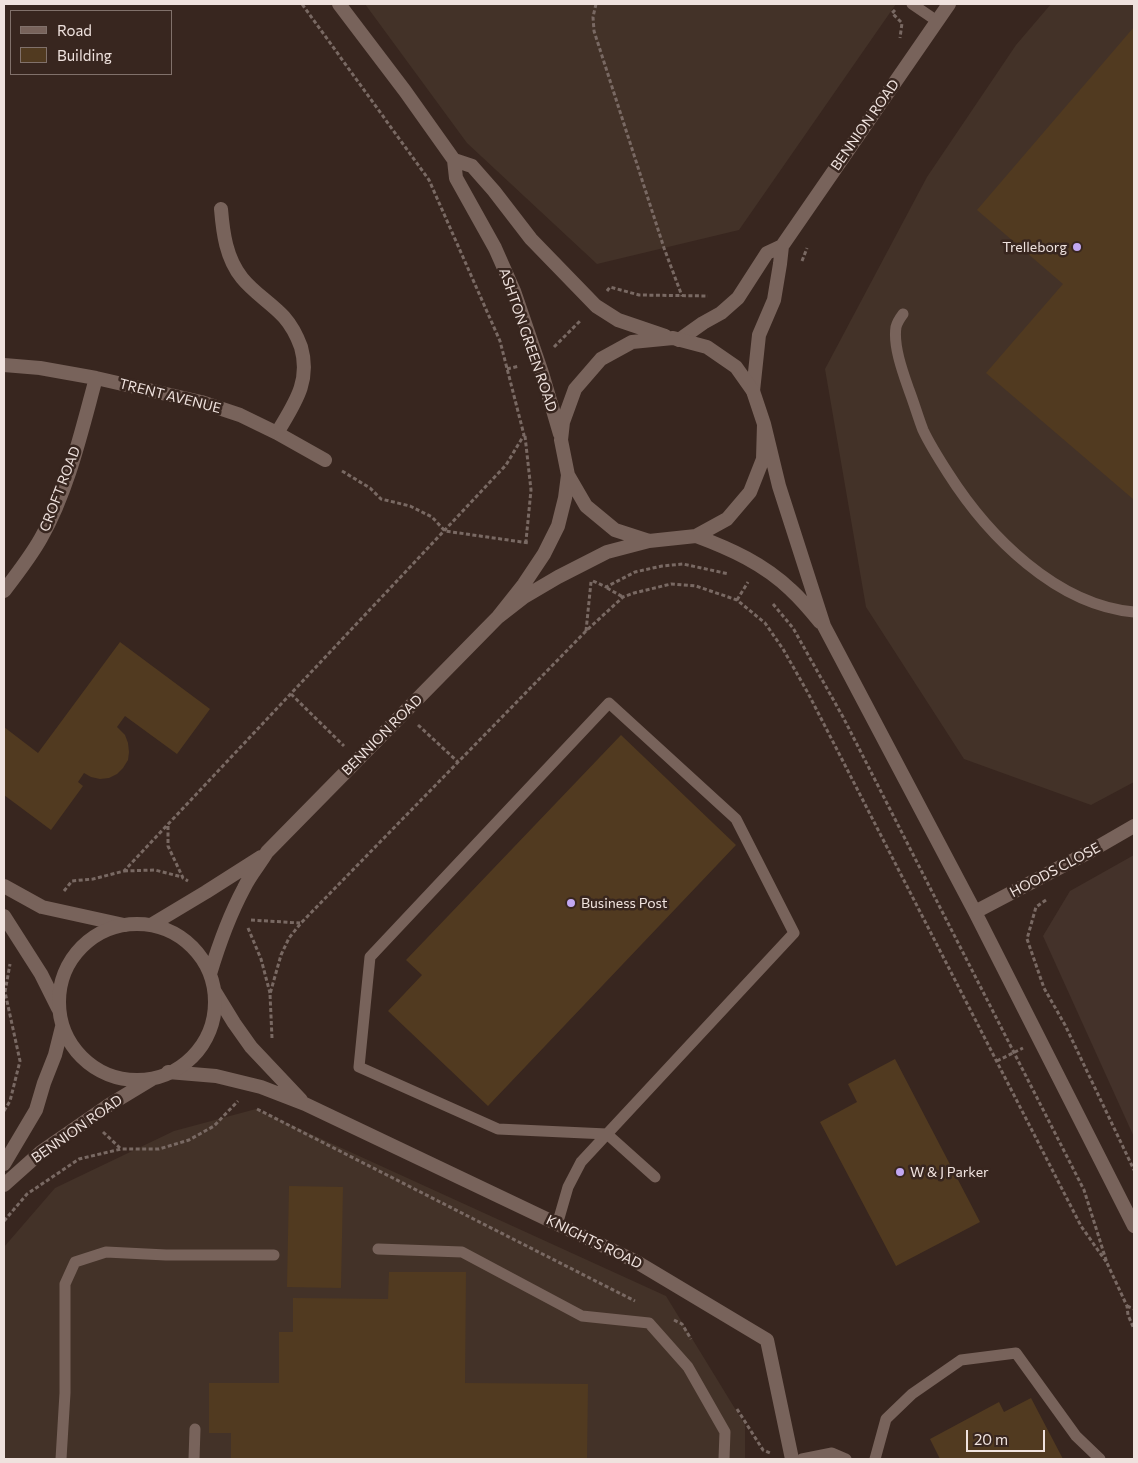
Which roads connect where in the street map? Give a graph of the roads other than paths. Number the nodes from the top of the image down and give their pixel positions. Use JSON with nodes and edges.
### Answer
{"nodes":[{"id":1,"x":339,"y":4,"type":"edge"},
{"id":2,"x":912,"y":4,"type":"edge"},
{"id":3,"x":949,"y":4,"type":"edge"},
{"id":4,"x":937,"y":21,"type":"junction"},
{"id":5,"x":454,"y":160,"type":"junction"},
{"id":6,"x":221,"y":209,"type":"dead end"},
{"id":7,"x":782,"y":246,"type":"junction"},
{"id":8,"x":902,"y":314,"type":"dead end"},
{"id":9,"x":676,"y":339,"type":"junction"},
{"id":10,"x":4,"y":365,"type":"edge"},
{"id":11,"x":96,"y":378,"type":"junction"},
{"id":12,"x":753,"y":391,"type":"junction"},
{"id":13,"x":764,"y":424,"type":"junction"},
{"id":14,"x":277,"y":433,"type":"junction"},
{"id":15,"x":562,"y":440,"type":"junction"},
{"id":16,"x":325,"y":460,"type":"road end"},
{"id":17,"x":568,"y":475,"type":"junction"},
{"id":18,"x":696,"y":536,"type":"junction"},
{"id":19,"x":649,"y":540,"type":"junction"},
{"id":20,"x":4,"y":591,"type":"edge"},
{"id":21,"x":1134,"y":612,"type":"edge"},
{"id":22,"x":497,"y":618,"type":"junction"},
{"id":23,"x":824,"y":626,"type":"junction"},
{"id":24,"x":1134,"y":826,"type":"edge"},
{"id":25,"x":268,"y":852,"type":"junction"},
{"id":26,"x":4,"y":886,"type":"edge"},
{"id":27,"x":975,"y":912,"type":"junction"},
{"id":28,"x":4,"y":916,"type":"edge"},
{"id":29,"x":124,"y":925,"type":"junction"},
{"id":30,"x":151,"y":925,"type":"junction"},
{"id":31,"x":210,"y":974,"type":"junction"},
{"id":32,"x":215,"y":992,"type":"junction"},
{"id":33,"x":58,"y":1008,"type":"junction"},
{"id":34,"x":62,"y":1027,"type":"junction"},
{"id":35,"x":168,"y":1072,"type":"junction"},
{"id":36,"x":153,"y":1079,"type":"junction"},
{"id":37,"x":305,"y":1104,"type":"junction"},
{"id":38,"x":607,"y":1134,"type":"junction"},
{"id":39,"x":4,"y":1164,"type":"edge"},
{"id":40,"x":655,"y":1177,"type":"dead end"},
{"id":41,"x":4,"y":1185,"type":"edge"},
{"id":42,"x":557,"y":1225,"type":"junction"},
{"id":43,"x":1134,"y":1226,"type":"edge"},
{"id":44,"x":378,"y":1248,"type":"dead end"},
{"id":45,"x":274,"y":1255,"type":"dead end"},
{"id":46,"x":195,"y":1429,"type":"dead end"},
{"id":47,"x":61,"y":1459,"type":"edge"},
{"id":48,"x":194,"y":1459,"type":"edge"},
{"id":49,"x":724,"y":1459,"type":"edge"},
{"id":50,"x":792,"y":1459,"type":"edge"},
{"id":51,"x":802,"y":1459,"type":"edge"},
{"id":52,"x":846,"y":1459,"type":"edge"},
{"id":53,"x":875,"y":1459,"type":"edge"},
{"id":54,"x":1100,"y":1459,"type":"edge"}],
"edges":[{"from":1,"to":5,"type":"street","name":"ASHTON GREEN ROAD"},
{"from":2,"to":4,"type":"lane"},
{"from":3,"to":4,"type":"street","name":"BENNION ROAD"},
{"from":4,"to":7,"type":"street","name":"BENNION ROAD"},
{"from":5,"to":9,"type":"street","name":"ASHTON GREEN ROAD"},
{"from":5,"to":15,"type":"street","name":"ASHTON GREEN ROAD"},
{"from":6,"to":14,"type":"street"},
{"from":7,"to":9,"type":"street","name":"BENNION ROAD"},
{"from":7,"to":12,"type":"street","name":"BENNION ROAD"},
{"from":8,"to":21,"type":"lane"},
{"from":9,"to":12,"type":"street","name":"ASHTON GREEN ROAD"},
{"from":9,"to":15,"type":"street"},
{"from":10,"to":11,"type":"street","name":"TRENT AVENUE"},
{"from":11,"to":14,"type":"street","name":"TRENT AVENUE"},
{"from":11,"to":20,"type":"street","name":"CROFT ROAD"},
{"from":12,"to":13,"type":"street"},
{"from":13,"to":18,"type":"street"},
{"from":13,"to":23,"type":"street"},
{"from":14,"to":16,"type":"street","name":"TRENT AVENUE"},
{"from":15,"to":17,"type":"street"},
{"from":17,"to":19,"type":"street"},
{"from":17,"to":22,"type":"street","name":"BENNION ROAD"},
{"from":18,"to":19,"type":"street"},
{"from":18,"to":23,"type":"street"},
{"from":19,"to":22,"type":"street","name":"BENNION ROAD"},
{"from":22,"to":25,"type":"street","name":"BENNION ROAD"},
{"from":23,"to":27,"type":"street"},
{"from":24,"to":27,"type":"street","name":"HOODS CLOSE"},
{"from":25,"to":30,"type":"street","name":"BENNION ROAD"},
{"from":25,"to":31,"type":"street","name":"BENNION ROAD"},
{"from":26,"to":29,"type":"street"},
{"from":27,"to":43,"type":"street"},
{"from":28,"to":33,"type":"street"},
{"from":29,"to":30,"type":"street"},
{"from":29,"to":33,"type":"street"},
{"from":30,"to":31,"type":"street"},
{"from":31,"to":32,"type":"street"},
{"from":32,"to":35,"type":"street"},
{"from":32,"to":37,"type":"street"},
{"from":33,"to":34,"type":"street"},
{"from":34,"to":36,"type":"street"},
{"from":34,"to":39,"type":"street","name":"BENNION ROAD"},
{"from":35,"to":36,"type":"street"},
{"from":35,"to":37,"type":"street","name":"KNIGHTS ROAD"},
{"from":36,"to":41,"type":"street","name":"BENNION ROAD"},
{"from":37,"to":42,"type":"street","name":"KNIGHTS ROAD"},
{"from":38,"to":38,"type":"lane"},
{"from":38,"to":40,"type":"lane"},
{"from":38,"to":42,"type":"lane"},
{"from":42,"to":50,"type":"street","name":"KNIGHTS ROAD"},
{"from":44,"to":49,"type":"lane"},
{"from":45,"to":47,"type":"lane"},
{"from":46,"to":48,"type":"lane"},
{"from":51,"to":52,"type":"lane"},
{"from":53,"to":54,"type":"lane"}]}
